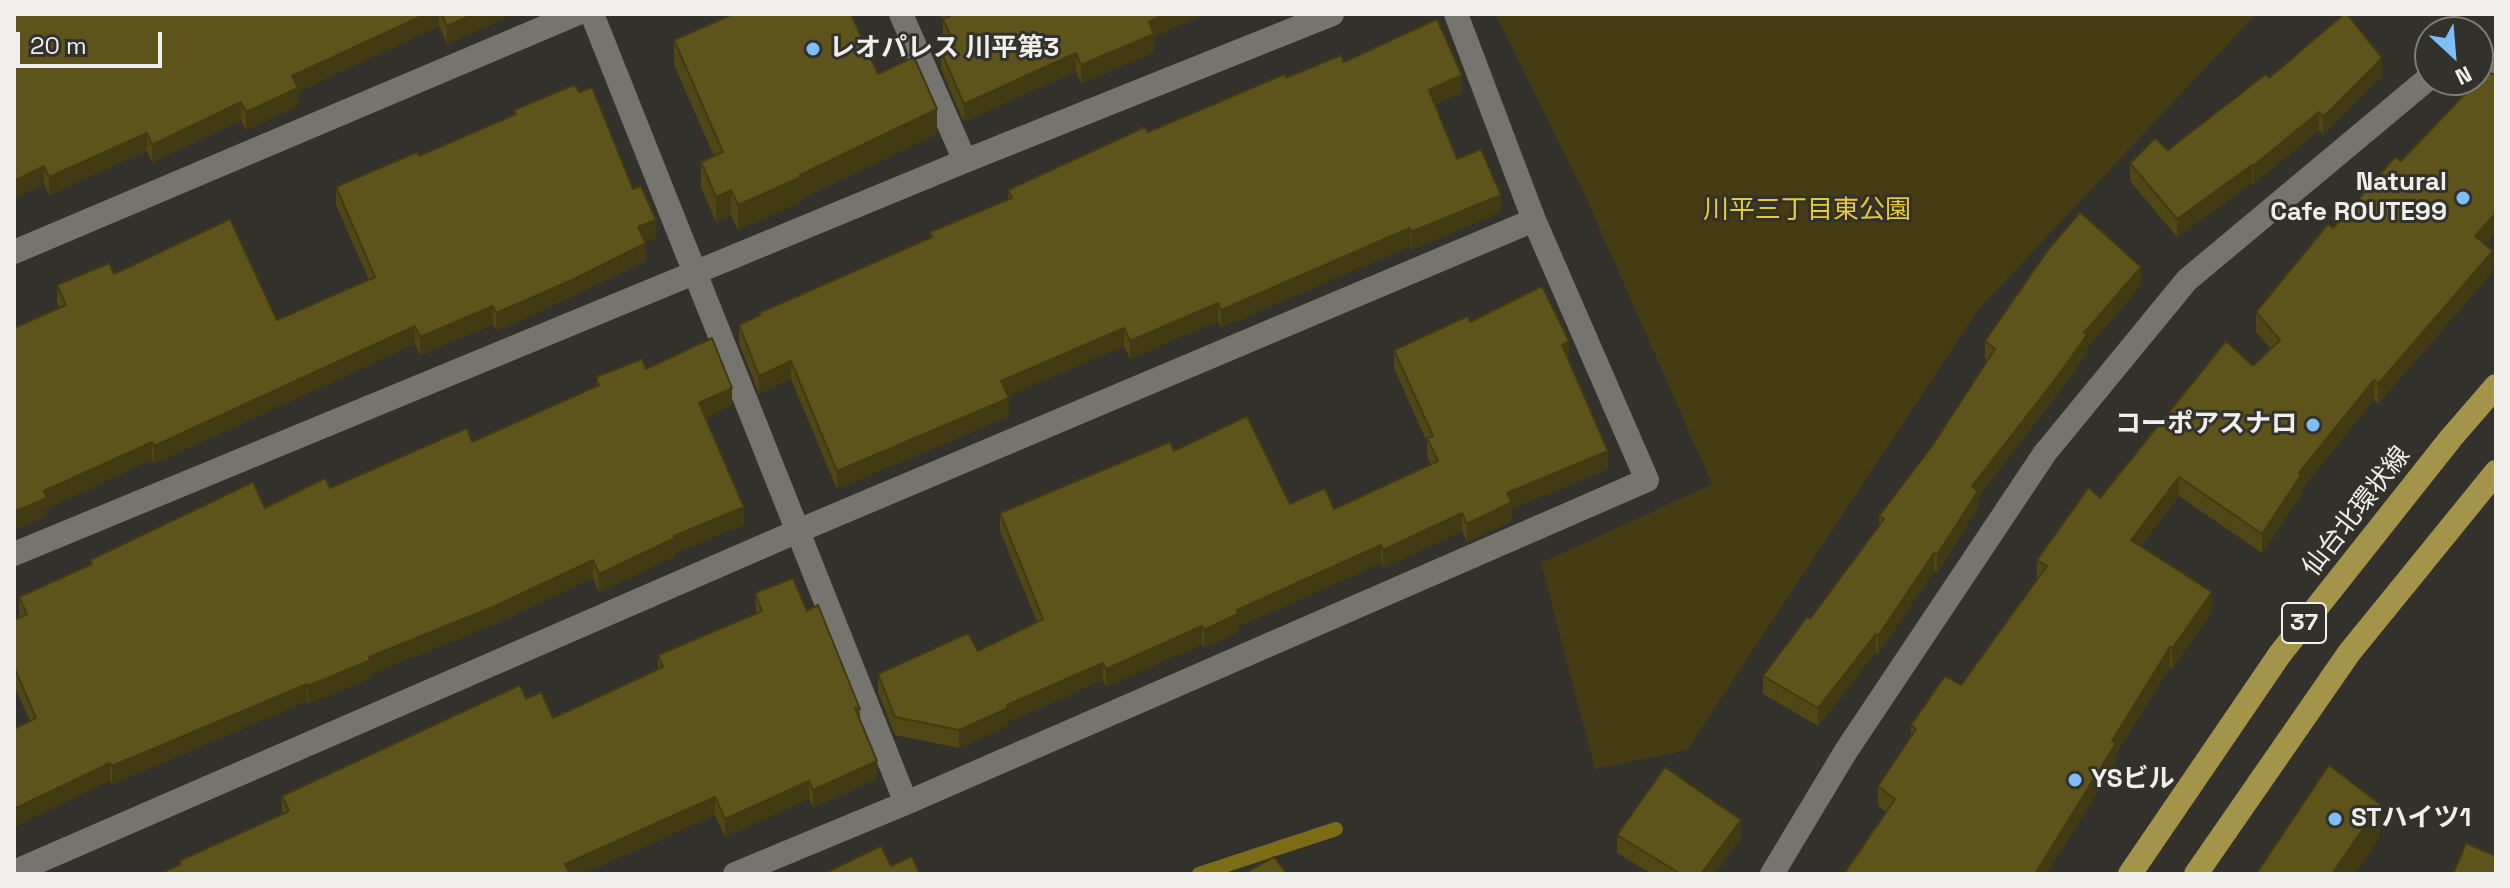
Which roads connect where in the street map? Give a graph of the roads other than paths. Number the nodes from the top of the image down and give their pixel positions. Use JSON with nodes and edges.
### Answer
{"nodes":[{"id":1,"x":576,"y":14,"type":"edge"},
{"id":2,"x":592,"y":14,"type":"edge"},
{"id":3,"x":901,"y":14,"type":"edge"},
{"id":4,"x":1332,"y":14,"type":"edge"},
{"id":5,"x":1456,"y":14,"type":"edge"},
{"id":6,"x":2414,"y":90,"type":"edge"},
{"id":7,"x":965,"y":161,"type":"junction"},
{"id":8,"x":1534,"y":220,"type":"junction"},
{"id":9,"x":14,"y":252,"type":"edge"},
{"id":10,"x":695,"y":272,"type":"junction"},
{"id":11,"x":2496,"y":386,"type":"edge"},
{"id":12,"x":2496,"y":472,"type":"edge"},
{"id":13,"x":798,"y":531,"type":"junction"},
{"id":14,"x":14,"y":554,"type":"edge"},
{"id":15,"x":906,"y":803,"type":"junction"},
{"id":16,"x":14,"y":872,"type":"edge"},
{"id":17,"x":735,"y":874,"type":"edge"},
{"id":18,"x":1772,"y":874,"type":"edge"},
{"id":19,"x":2130,"y":874,"type":"edge"},
{"id":20,"x":2196,"y":874,"type":"edge"}],
"edges":[{"from":1,"to":9,"type":"street"},
{"from":2,"to":10,"type":"street"},
{"from":3,"to":7,"type":"street"},
{"from":4,"to":7,"type":"street"},
{"from":5,"to":8,"type":"street"},
{"from":6,"to":18,"type":"street"},
{"from":7,"to":10,"type":"street"},
{"from":8,"to":13,"type":"street"},
{"from":8,"to":15,"type":"street"},
{"from":10,"to":13,"type":"street"},
{"from":10,"to":14,"type":"street"},
{"from":11,"to":19,"type":"main road","name":"仙台北環状線","number":"37"},
{"from":12,"to":20,"type":"main road","number":"37"},
{"from":13,"to":15,"type":"street"},
{"from":13,"to":16,"type":"street"},
{"from":15,"to":17,"type":"street"}]}
